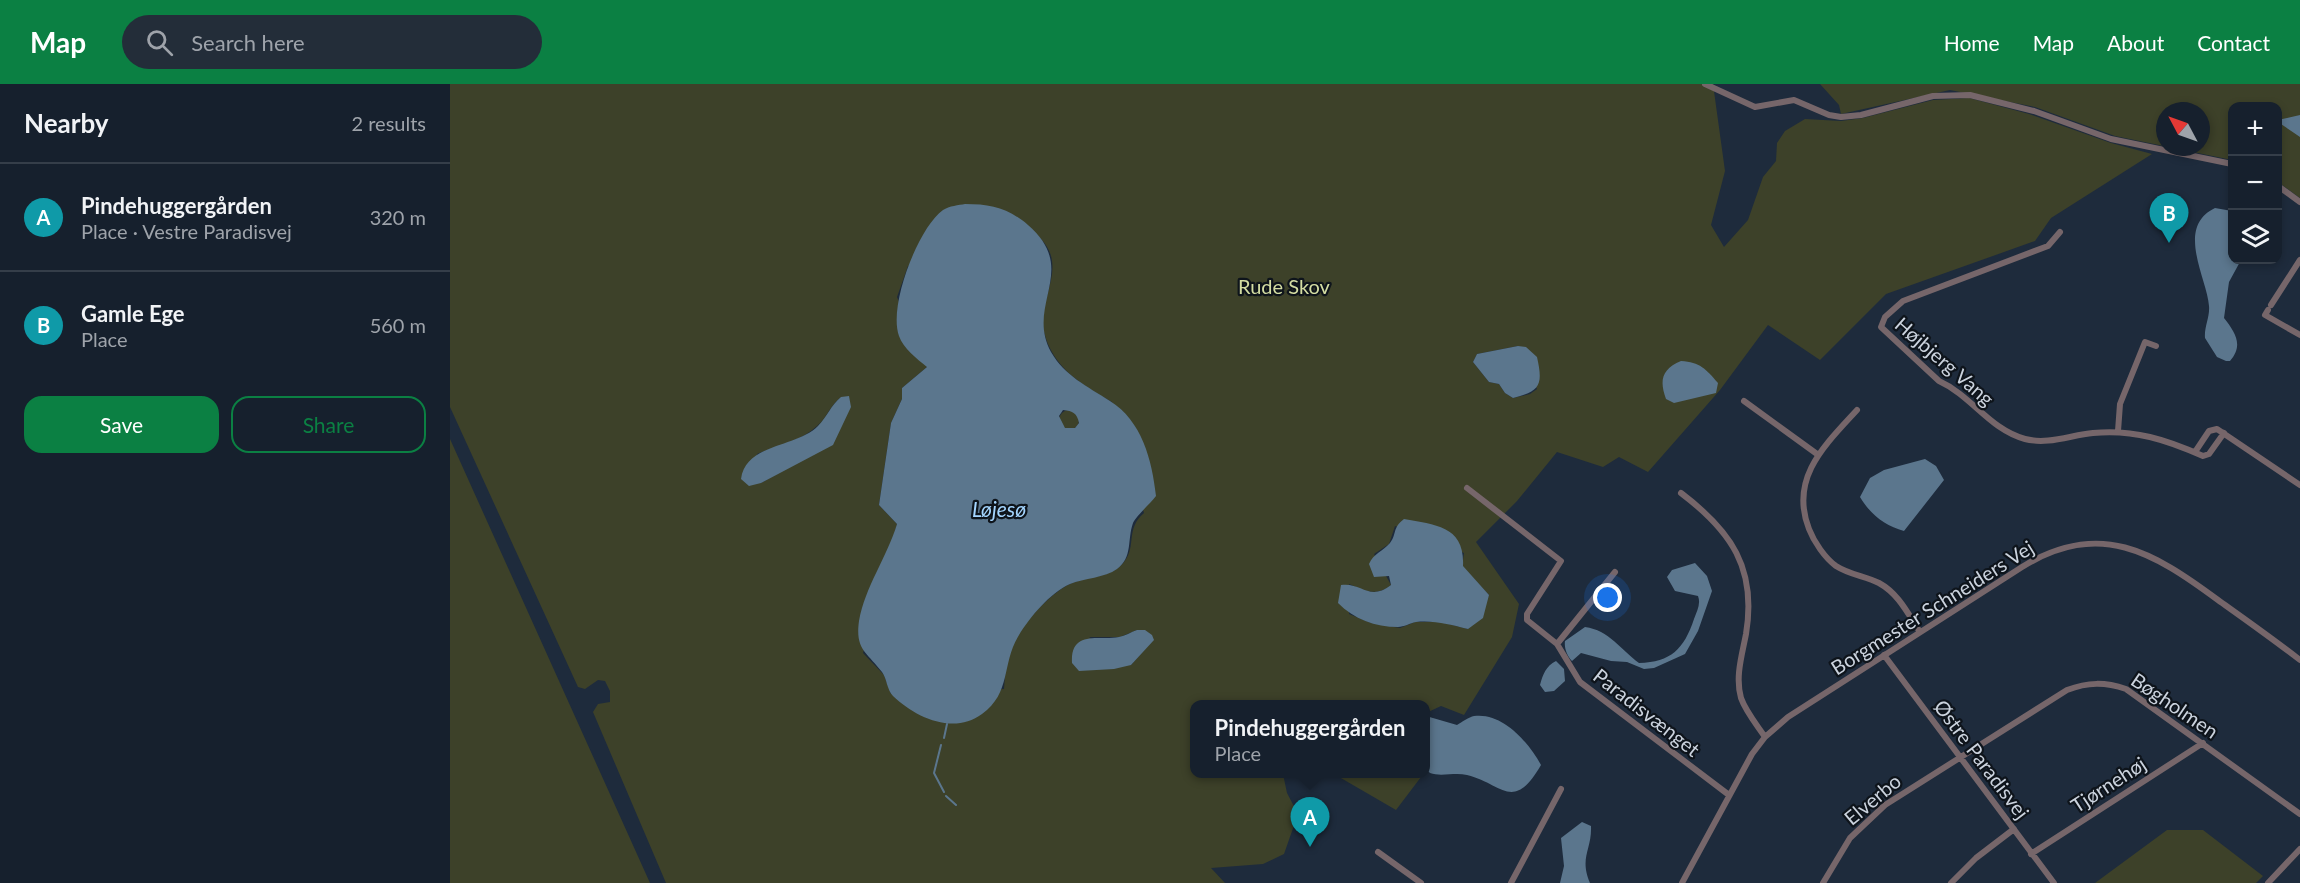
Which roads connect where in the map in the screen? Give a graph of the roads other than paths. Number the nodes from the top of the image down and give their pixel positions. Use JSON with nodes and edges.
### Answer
{"nodes":[{"id":1,"x":1704,"y":84,"type":"edge"},
{"id":2,"x":2228,"y":163,"type":"edge"},
{"id":3,"x":2282,"y":189,"type":"edge"},
{"id":4,"x":2300,"y":202,"type":"edge"},
{"id":5,"x":2060,"y":232,"type":"dead end"},
{"id":6,"x":2300,"y":260,"type":"edge"},
{"id":7,"x":2300,"y":335,"type":"edge"},
{"id":8,"x":2156,"y":346,"type":"dead end"},
{"id":9,"x":1744,"y":401,"type":"dead end"},
{"id":10,"x":1857,"y":410,"type":"dead end"},
{"id":11,"x":2118,"y":431,"type":"junction"},
{"id":12,"x":2224,"y":434,"type":"junction"},
{"id":13,"x":2195,"y":452,"type":"junction"},
{"id":14,"x":1817,"y":454,"type":"junction"},
{"id":15,"x":2300,"y":485,"type":"edge"},
{"id":16,"x":1467,"y":488,"type":"dead end"},
{"id":17,"x":1681,"y":493,"type":"dead end"},
{"id":18,"x":1615,"y":572,"type":"dead end"},
{"id":19,"x":1920,"y":632,"type":"junction"},
{"id":20,"x":1557,"y":644,"type":"junction"},
{"id":21,"x":1884,"y":656,"type":"junction"},
{"id":22,"x":2300,"y":660,"type":"edge"},
{"id":23,"x":1765,"y":737,"type":"junction"},
{"id":24,"x":2203,"y":743,"type":"junction"},
{"id":25,"x":1960,"y":758,"type":"junction"},
{"id":26,"x":1561,"y":789,"type":"dead end"},
{"id":27,"x":1729,"y":795,"type":"junction"},
{"id":28,"x":2300,"y":814,"type":"edge"},
{"id":29,"x":2014,"y":829,"type":"junction"},
{"id":30,"x":2300,"y":849,"type":"edge"},
{"id":31,"x":1378,"y":852,"type":"dead end"},
{"id":32,"x":2031,"y":854,"type":"junction"},
{"id":33,"x":1421,"y":883,"type":"edge"},
{"id":34,"x":1511,"y":883,"type":"edge"},
{"id":35,"x":1682,"y":883,"type":"edge"},
{"id":36,"x":1823,"y":883,"type":"edge"},
{"id":37,"x":1951,"y":883,"type":"edge"},
{"id":38,"x":2054,"y":883,"type":"edge"},
{"id":39,"x":2268,"y":883,"type":"edge"}],
"edges":[{"from":1,"to":2,"type":"street"},
{"from":3,"to":4,"type":"street"},
{"from":5,"to":11,"type":"street","name":"Højbjerg Vang"},
{"from":6,"to":7,"type":"street"},
{"from":8,"to":11,"type":"street"},
{"from":9,"to":14,"type":"street"},
{"from":10,"to":14,"type":"street"},
{"from":11,"to":13,"type":"street","name":"Højbjerg Vang"},
{"from":12,"to":13,"type":"street"},
{"from":12,"to":13,"type":"street"},
{"from":12,"to":15,"type":"street"},
{"from":14,"to":19,"type":"street"},
{"from":16,"to":20,"type":"street","name":"Paradisvænget"},
{"from":17,"to":23,"type":"street"},
{"from":18,"to":20,"type":"street"},
{"from":19,"to":21,"type":"street","name":"Borgmester Schneiders Vej"},
{"from":19,"to":22,"type":"street","name":"Borgmester Schneiders Vej"},
{"from":20,"to":27,"type":"street","name":"Paradisvænget"},
{"from":21,"to":23,"type":"street","name":"Borgmester Schneiders Vej"},
{"from":21,"to":25,"type":"street","name":"Østre Paradisvej"},
{"from":23,"to":27,"type":"street","name":"Borgmester Schneiders Vej"},
{"from":24,"to":25,"type":"street","name":"Bøgholmen"},
{"from":24,"to":28,"type":"street","name":"Bøgholmen"},
{"from":24,"to":32,"type":"street","name":"Tjørnehøj"},
{"from":25,"to":29,"type":"street","name":"Østre Paradisvej"},
{"from":25,"to":36,"type":"street","name":"Elverbo"},
{"from":26,"to":34,"type":"street"},
{"from":27,"to":35,"type":"street","name":"Borgmester Schneiders Vej"},
{"from":29,"to":32,"type":"street","name":"Østre Paradisvej"},
{"from":29,"to":37,"type":"street"},
{"from":30,"to":39,"type":"street"},
{"from":31,"to":33,"type":"street"},
{"from":32,"to":38,"type":"street","name":"Østre Paradisvej"}]}
